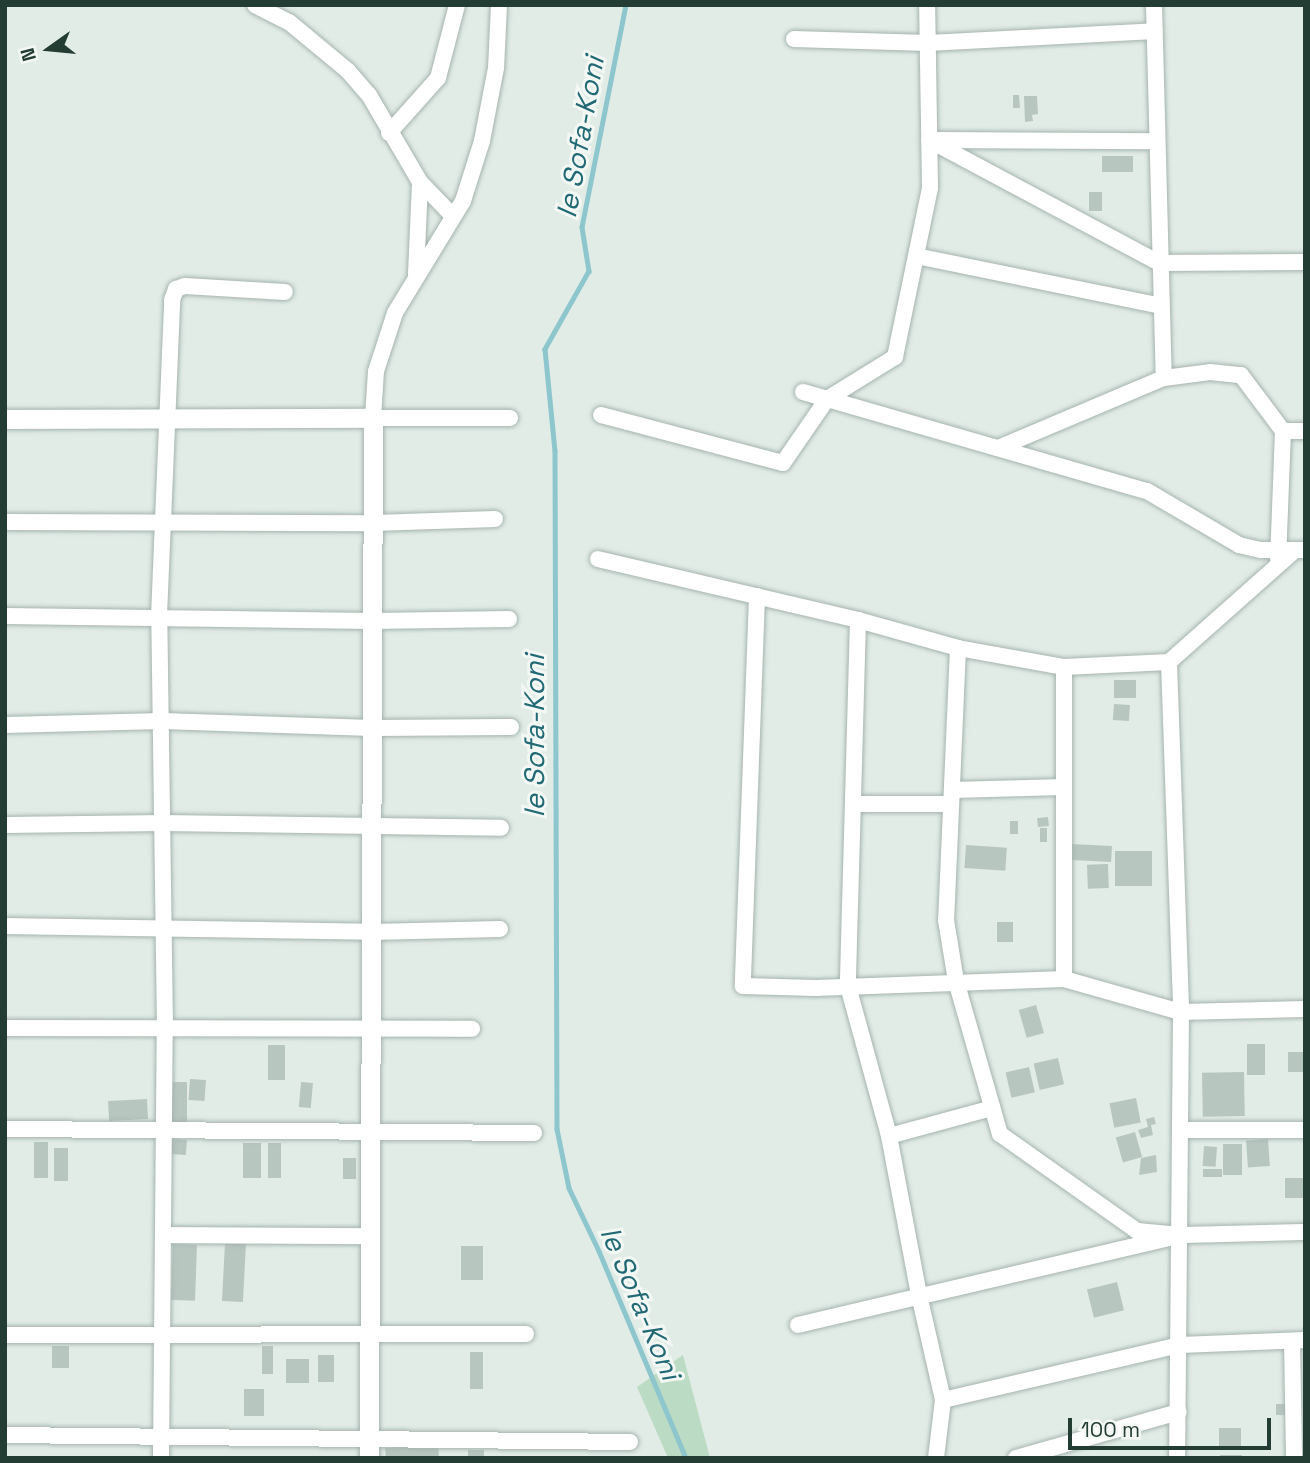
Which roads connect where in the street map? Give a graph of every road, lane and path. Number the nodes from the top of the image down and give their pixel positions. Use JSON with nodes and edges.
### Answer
{"nodes":[{"id":1,"x":255,"y":5,"type":"edge"},
{"id":2,"x":457,"y":5,"type":"edge"},
{"id":3,"x":499,"y":5,"type":"edge"},
{"id":4,"x":927,"y":5,"type":"edge"},
{"id":5,"x":1154,"y":5,"type":"edge"},
{"id":6,"x":1155,"y":31,"type":"junction"},
{"id":7,"x":794,"y":39,"type":"dead end"},
{"id":8,"x":928,"y":43,"type":"junction"},
{"id":9,"x":389,"y":133,"type":"junction"},
{"id":10,"x":929,"y":141,"type":"junction"},
{"id":11,"x":1156,"y":141,"type":"junction"},
{"id":12,"x":420,"y":182,"type":"junction"},
{"id":13,"x":453,"y":216,"type":"junction"},
{"id":14,"x":916,"y":256,"type":"junction"},
{"id":15,"x":1305,"y":262,"type":"edge"},
{"id":16,"x":1159,"y":263,"type":"junction"},
{"id":17,"x":416,"y":276,"type":"junction"},
{"id":18,"x":285,"y":292,"type":"dead end"},
{"id":19,"x":1161,"y":306,"type":"junction"},
{"id":20,"x":1164,"y":378,"type":"junction"},
{"id":21,"x":803,"y":392,"type":"dead end"},
{"id":22,"x":827,"y":399,"type":"junction"},
{"id":23,"x":601,"y":415,"type":"dead end"},
{"id":24,"x":373,"y":418,"type":"junction"},
{"id":25,"x":510,"y":418,"type":"dead end"},
{"id":26,"x":5,"y":419,"type":"edge"},
{"id":27,"x":165,"y":419,"type":"junction"},
{"id":28,"x":1283,"y":431,"type":"junction"},
{"id":29,"x":1305,"y":431,"type":"edge"},
{"id":30,"x":998,"y":448,"type":"junction"},
{"id":31,"x":495,"y":519,"type":"dead end"},
{"id":32,"x":165,"y":521,"type":"junction"},
{"id":33,"x":5,"y":522,"type":"edge"},
{"id":34,"x":373,"y":523,"type":"junction"},
{"id":35,"x":1289,"y":554,"type":"edge"},
{"id":36,"x":598,"y":559,"type":"dead end"},
{"id":37,"x":757,"y":596,"type":"junction"},
{"id":38,"x":5,"y":616,"type":"edge"},
{"id":39,"x":159,"y":616,"type":"junction"},
{"id":40,"x":509,"y":619,"type":"dead end"},
{"id":41,"x":858,"y":620,"type":"junction"},
{"id":42,"x":372,"y":621,"type":"junction"},
{"id":43,"x":958,"y":648,"type":"junction"},
{"id":44,"x":1169,"y":662,"type":"junction"},
{"id":45,"x":1064,"y":667,"type":"junction"},
{"id":46,"x":162,"y":721,"type":"junction"},
{"id":47,"x":5,"y":725,"type":"edge"},
{"id":48,"x":511,"y":727,"type":"dead end"},
{"id":49,"x":372,"y":728,"type":"junction"},
{"id":50,"x":1064,"y":788,"type":"junction"},
{"id":51,"x":952,"y":797,"type":"junction"},
{"id":52,"x":853,"y":804,"type":"junction"},
{"id":53,"x":163,"y":824,"type":"junction"},
{"id":54,"x":5,"y":825,"type":"edge"},
{"id":55,"x":372,"y":828,"type":"junction"},
{"id":56,"x":501,"y":828,"type":"dead end"},
{"id":57,"x":5,"y":926,"type":"edge"},
{"id":58,"x":162,"y":929,"type":"junction"},
{"id":59,"x":500,"y":929,"type":"dead end"},
{"id":60,"x":371,"y":932,"type":"junction"},
{"id":61,"x":1064,"y":979,"type":"junction"},
{"id":62,"x":956,"y":981,"type":"junction"},
{"id":63,"x":848,"y":986,"type":"junction"},
{"id":64,"x":1305,"y":1009,"type":"edge"},
{"id":65,"x":1181,"y":1012,"type":"junction"},
{"id":66,"x":5,"y":1028,"type":"edge"},
{"id":67,"x":166,"y":1028,"type":"junction"},
{"id":68,"x":472,"y":1028,"type":"dead end"},
{"id":69,"x":370,"y":1030,"type":"junction"},
{"id":70,"x":992,"y":1108,"type":"junction"},
{"id":71,"x":5,"y":1129,"type":"edge"},
{"id":72,"x":370,"y":1130,"type":"junction"},
{"id":73,"x":1181,"y":1130,"type":"junction"},
{"id":74,"x":1305,"y":1130,"type":"edge"},
{"id":75,"x":164,"y":1131,"type":"junction"},
{"id":76,"x":534,"y":1133,"type":"dead end"},
{"id":77,"x":890,"y":1136,"type":"junction"},
{"id":78,"x":1305,"y":1231,"type":"edge"},
{"id":79,"x":163,"y":1235,"type":"junction"},
{"id":80,"x":1181,"y":1235,"type":"junction"},
{"id":81,"x":370,"y":1236,"type":"junction"},
{"id":82,"x":919,"y":1295,"type":"junction"},
{"id":83,"x":798,"y":1325,"type":"dead end"},
{"id":84,"x":162,"y":1333,"type":"junction"},
{"id":85,"x":369,"y":1334,"type":"junction"},
{"id":86,"x":526,"y":1334,"type":"dead end"},
{"id":87,"x":5,"y":1335,"type":"edge"},
{"id":88,"x":1299,"y":1341,"type":"edge"},
{"id":89,"x":1180,"y":1345,"type":"junction"},
{"id":90,"x":943,"y":1400,"type":"junction"},
{"id":91,"x":1179,"y":1412,"type":"junction"},
{"id":92,"x":5,"y":1435,"type":"edge"},
{"id":93,"x":161,"y":1435,"type":"junction"},
{"id":94,"x":630,"y":1441,"type":"dead end"},
{"id":95,"x":1298,"y":1447,"type":"edge"},
{"id":96,"x":369,"y":1448,"type":"edge"},
{"id":97,"x":161,"y":1458,"type":"edge"},
{"id":98,"x":936,"y":1458,"type":"edge"},
{"id":99,"x":1016,"y":1458,"type":"edge"},
{"id":100,"x":1177,"y":1458,"type":"edge"}],
"edges":[{"from":1,"to":9,"type":"street"},
{"from":2,"to":9,"type":"street"},
{"from":3,"to":13,"type":"street"},
{"from":4,"to":8,"type":"street"},
{"from":5,"to":6,"type":"street"},
{"from":6,"to":8,"type":"street"},
{"from":6,"to":11,"type":"street"},
{"from":7,"to":8,"type":"street"},
{"from":8,"to":10,"type":"street"},
{"from":9,"to":12,"type":"street"},
{"from":10,"to":11,"type":"street"},
{"from":10,"to":14,"type":"street"},
{"from":10,"to":16,"type":"street"},
{"from":11,"to":16,"type":"street"},
{"from":12,"to":13,"type":"street"},
{"from":12,"to":17,"type":"street"},
{"from":13,"to":17,"type":"street"},
{"from":14,"to":19,"type":"street"},
{"from":14,"to":22,"type":"street"},
{"from":15,"to":16,"type":"street"},
{"from":16,"to":19,"type":"street"},
{"from":17,"to":24,"type":"street"},
{"from":18,"to":27,"type":"street"},
{"from":19,"to":20,"type":"street"},
{"from":20,"to":28,"type":"street"},
{"from":20,"to":30,"type":"street"},
{"from":21,"to":22,"type":"street"},
{"from":22,"to":23,"type":"street"},
{"from":22,"to":30,"type":"street"},
{"from":24,"to":25,"type":"street"},
{"from":24,"to":27,"type":"street"},
{"from":24,"to":34,"type":"street"},
{"from":26,"to":27,"type":"street"},
{"from":27,"to":32,"type":"street"},
{"from":28,"to":29,"type":"street"},
{"from":28,"to":35,"type":"street"},
{"from":30,"to":35,"type":"street"},
{"from":31,"to":34,"type":"street"},
{"from":32,"to":33,"type":"street"},
{"from":32,"to":34,"type":"street"},
{"from":32,"to":39,"type":"street"},
{"from":34,"to":42,"type":"street"},
{"from":35,"to":44,"type":"street"},
{"from":36,"to":37,"type":"street"},
{"from":37,"to":41,"type":"street"},
{"from":37,"to":63,"type":"street"},
{"from":38,"to":39,"type":"street"},
{"from":39,"to":42,"type":"street"},
{"from":39,"to":46,"type":"street"},
{"from":40,"to":42,"type":"street"},
{"from":41,"to":43,"type":"street"},
{"from":41,"to":52,"type":"street"},
{"from":42,"to":49,"type":"street"},
{"from":43,"to":45,"type":"street"},
{"from":43,"to":51,"type":"street"},
{"from":44,"to":45,"type":"street"},
{"from":44,"to":65,"type":"street"},
{"from":45,"to":50,"type":"street"},
{"from":46,"to":47,"type":"street"},
{"from":46,"to":49,"type":"street"},
{"from":46,"to":53,"type":"street"},
{"from":48,"to":49,"type":"street"},
{"from":49,"to":55,"type":"street"},
{"from":50,"to":51,"type":"street"},
{"from":50,"to":61,"type":"street"},
{"from":51,"to":52,"type":"street"},
{"from":51,"to":62,"type":"street"},
{"from":52,"to":63,"type":"street"},
{"from":53,"to":54,"type":"street"},
{"from":53,"to":55,"type":"street"},
{"from":53,"to":58,"type":"street"},
{"from":55,"to":56,"type":"street"},
{"from":55,"to":60,"type":"street"},
{"from":57,"to":58,"type":"street"},
{"from":58,"to":60,"type":"street"},
{"from":58,"to":67,"type":"street"},
{"from":59,"to":60,"type":"street"},
{"from":60,"to":69,"type":"street"},
{"from":61,"to":62,"type":"street"},
{"from":61,"to":65,"type":"street"},
{"from":62,"to":63,"type":"street"},
{"from":62,"to":70,"type":"street"},
{"from":63,"to":77,"type":"street"},
{"from":64,"to":65,"type":"street"},
{"from":65,"to":73,"type":"street"},
{"from":66,"to":67,"type":"street"},
{"from":67,"to":69,"type":"street"},
{"from":67,"to":75,"type":"street"},
{"from":68,"to":69,"type":"street"},
{"from":69,"to":72,"type":"street"},
{"from":70,"to":77,"type":"street"},
{"from":70,"to":80,"type":"street"},
{"from":71,"to":75,"type":"street"},
{"from":72,"to":75,"type":"street"},
{"from":72,"to":76,"type":"street"},
{"from":72,"to":81,"type":"street"},
{"from":73,"to":74,"type":"street"},
{"from":73,"to":80,"type":"street"},
{"from":75,"to":79,"type":"street"},
{"from":77,"to":82,"type":"street"},
{"from":78,"to":80,"type":"street"},
{"from":79,"to":81,"type":"street"},
{"from":79,"to":84,"type":"street"},
{"from":80,"to":82,"type":"street"},
{"from":80,"to":89,"type":"street"},
{"from":81,"to":85,"type":"street"},
{"from":82,"to":83,"type":"street"},
{"from":82,"to":90,"type":"street"},
{"from":84,"to":85,"type":"street"},
{"from":84,"to":87,"type":"street"},
{"from":84,"to":93,"type":"street"},
{"from":85,"to":86,"type":"street"},
{"from":85,"to":96,"type":"street"},
{"from":88,"to":89,"type":"street"},
{"from":88,"to":95,"type":"street"},
{"from":89,"to":90,"type":"street"},
{"from":89,"to":91,"type":"street"},
{"from":90,"to":98,"type":"street"},
{"from":91,"to":99,"type":"street"},
{"from":91,"to":100,"type":"street"},
{"from":92,"to":93,"type":"street"},
{"from":93,"to":96,"type":"street"},
{"from":93,"to":97,"type":"street"},
{"from":94,"to":96,"type":"street"}]}
